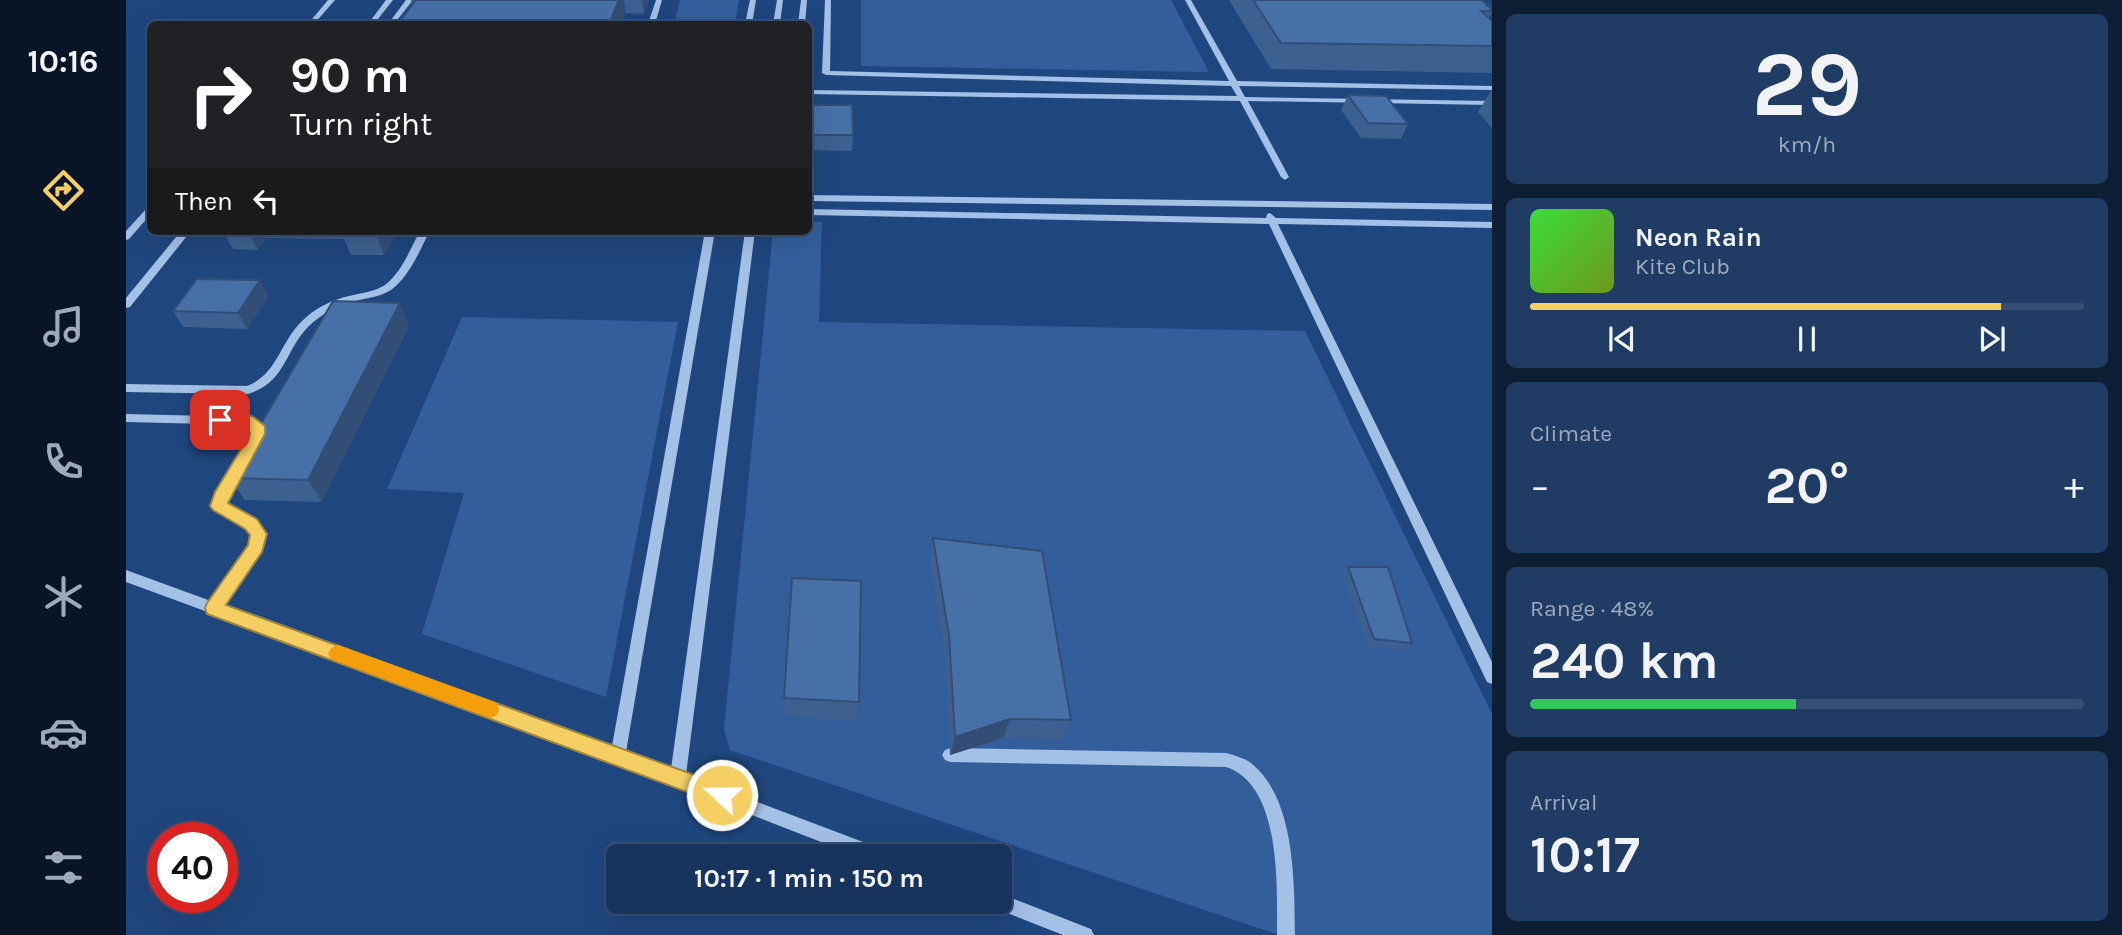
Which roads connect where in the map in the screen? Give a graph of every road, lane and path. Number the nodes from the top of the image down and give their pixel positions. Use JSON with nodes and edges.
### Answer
{"nodes":[{"id":1,"x":332,"y":0,"type":"edge"},
{"id":2,"x":390,"y":0,"type":"edge"},
{"id":3,"x":410,"y":0,"type":"edge"},
{"id":4,"x":659,"y":0,"type":"edge"},
{"id":5,"x":753,"y":0,"type":"edge"},
{"id":6,"x":780,"y":0,"type":"edge"},
{"id":7,"x":804,"y":0,"type":"edge"},
{"id":8,"x":828,"y":0,"type":"edge"},
{"id":9,"x":1188,"y":0,"type":"edge"},
{"id":10,"x":314,"y":21,"type":"edge"},
{"id":11,"x":373,"y":21,"type":"edge"},
{"id":12,"x":393,"y":21,"type":"edge"},
{"id":13,"x":652,"y":21,"type":"edge"},
{"id":14,"x":749,"y":21,"type":"edge"},
{"id":15,"x":777,"y":21,"type":"edge"},
{"id":16,"x":802,"y":21,"type":"edge"},
{"id":17,"x":1234,"y":84,"type":"junction"},
{"id":18,"x":1492,"y":88,"type":"edge"},
{"id":19,"x":812,"y":92,"type":"edge"},
{"id":20,"x":1242,"y":99,"type":"junction"},
{"id":21,"x":1492,"y":103,"type":"edge"},
{"id":22,"x":1285,"y":177,"type":"dead end"},
{"id":23,"x":812,"y":198,"type":"edge"},
{"id":24,"x":1263,"y":203,"type":"junction"},
{"id":25,"x":1492,"y":207,"type":"edge"},
{"id":26,"x":812,"y":212,"type":"edge"},
{"id":27,"x":147,"y":213,"type":"edge"},
{"id":28,"x":1272,"y":220,"type":"junction"},
{"id":29,"x":1492,"y":225,"type":"edge"},
{"id":30,"x":183,"y":235,"type":"edge"},
{"id":31,"x":423,"y":235,"type":"edge"},
{"id":32,"x":708,"y":235,"type":"edge"},
{"id":33,"x":749,"y":235,"type":"edge"},
{"id":34,"x":126,"y":237,"type":"edge"},
{"id":35,"x":126,"y":305,"type":"edge"},
{"id":36,"x":126,"y":388,"type":"edge"},
{"id":37,"x":126,"y":418,"type":"edge"},
{"id":38,"x":126,"y":576,"type":"edge"},
{"id":39,"x":214,"y":608,"type":"junction"},
{"id":40,"x":1492,"y":677,"type":"edge"},
{"id":41,"x":950,"y":755,"type":"dead end"},
{"id":42,"x":618,"y":756,"type":"junction"},
{"id":43,"x":678,"y":778,"type":"junction"},
{"id":44,"x":848,"y":844,"type":"edge"},
{"id":45,"x":1012,"y":906,"type":"edge"},
{"id":46,"x":1086,"y":935,"type":"edge"},
{"id":47,"x":1286,"y":935,"type":"edge"}],
"edges":[{"from":1,"to":10,"type":"street"},
{"from":2,"to":11,"type":"street"},
{"from":3,"to":12,"type":"street"},
{"from":4,"to":13,"type":"street"},
{"from":5,"to":14,"type":"street"},
{"from":6,"to":15,"type":"street"},
{"from":7,"to":16,"type":"street"},
{"from":8,"to":17,"type":"street"},
{"from":9,"to":17,"type":"street"},
{"from":17,"to":18,"type":"street"},
{"from":17,"to":20,"type":"street"},
{"from":19,"to":20,"type":"street"},
{"from":20,"to":21,"type":"street"},
{"from":20,"to":22,"type":"street"},
{"from":23,"to":24,"type":"street"},
{"from":24,"to":25,"type":"street"},
{"from":24,"to":28,"type":"street"},
{"from":26,"to":28,"type":"street"},
{"from":27,"to":34,"type":"street"},
{"from":28,"to":29,"type":"street"},
{"from":28,"to":40,"type":"street"},
{"from":30,"to":35,"type":"street"},
{"from":31,"to":36,"type":"street"},
{"from":32,"to":42,"type":"street"},
{"from":33,"to":43,"type":"street"},
{"from":37,"to":39,"type":"street"},
{"from":38,"to":39,"type":"street"},
{"from":39,"to":42,"type":"street"},
{"from":41,"to":47,"type":"street"},
{"from":42,"to":43,"type":"street"},
{"from":43,"to":44,"type":"street"},
{"from":45,"to":46,"type":"street"}]}
